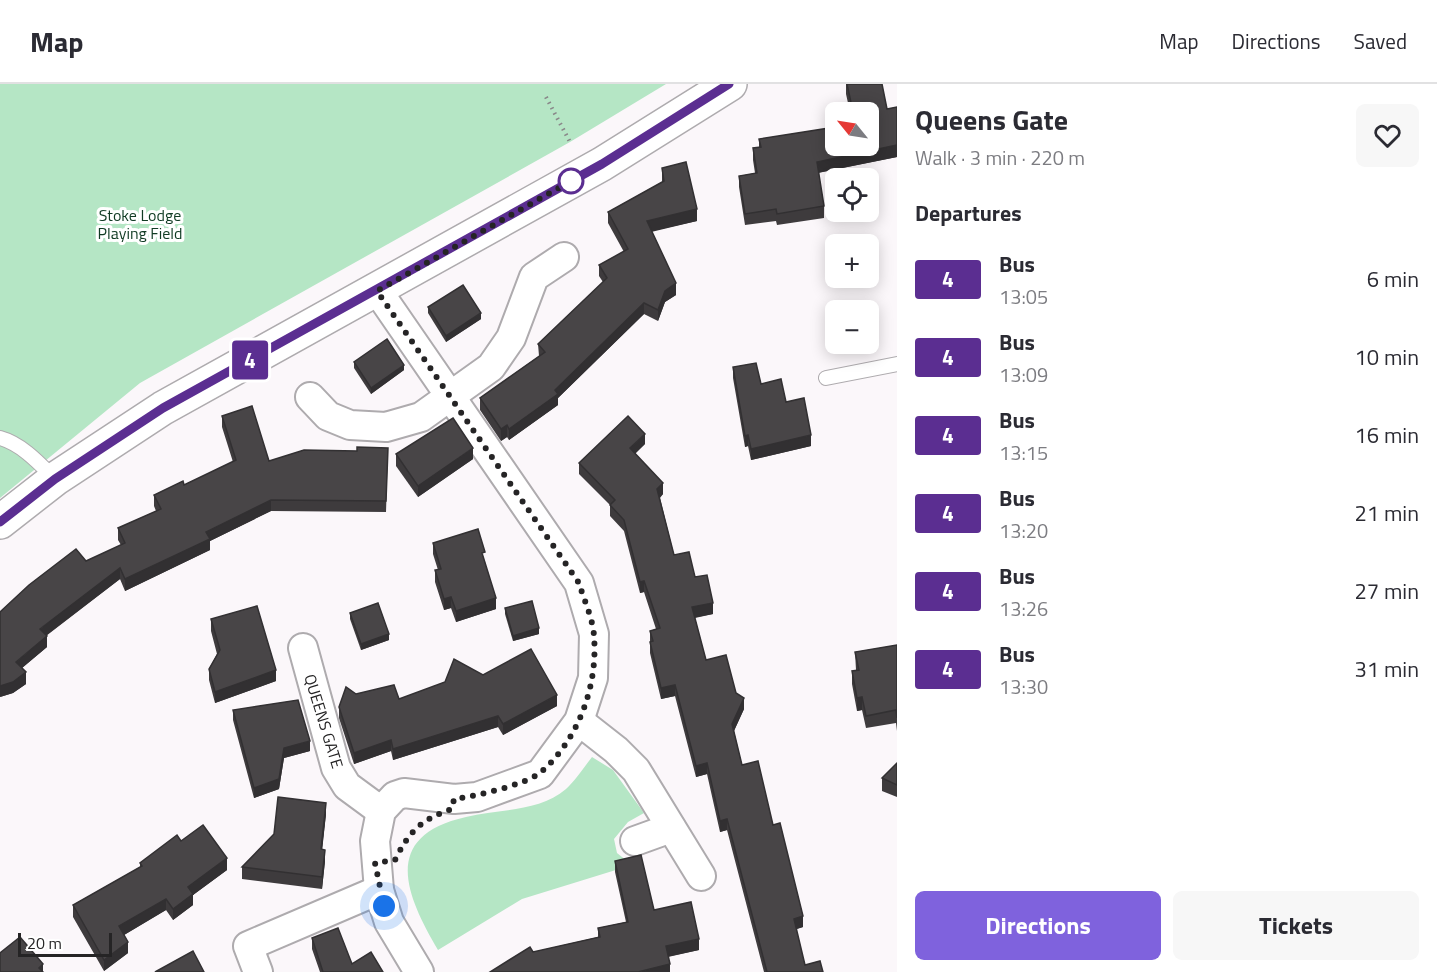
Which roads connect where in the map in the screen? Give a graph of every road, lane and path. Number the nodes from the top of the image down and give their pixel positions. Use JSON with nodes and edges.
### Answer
{"nodes":[{"id":1,"x":729,"y":84,"type":"edge"},
{"id":2,"x":546,"y":97,"type":"dead end"},
{"id":3,"x":570,"y":142,"type":"dead end"},
{"id":4,"x":564,"y":257,"type":"dead end"},
{"id":5,"x":377,"y":291,"type":"junction"},
{"id":6,"x":897,"y":364,"type":"edge"},
{"id":7,"x":826,"y":378,"type":"dead end"},
{"id":8,"x":450,"y":396,"type":"junction"},
{"id":9,"x":310,"y":397,"type":"dead end"},
{"id":10,"x":0,"y":438,"type":"edge"},
{"id":11,"x":55,"y":479,"type":"junction"},
{"id":12,"x":0,"y":522,"type":"edge"},
{"id":13,"x":303,"y":648,"type":"dead end"},
{"id":14,"x":579,"y":721,"type":"junction"},
{"id":15,"x":381,"y":811,"type":"junction"},
{"id":16,"x":671,"y":828,"type":"junction"},
{"id":17,"x":635,"y":841,"type":"dead end"},
{"id":18,"x":701,"y":876,"type":"dead end"},
{"id":19,"x":379,"y":890,"type":"junction"},
{"id":20,"x":258,"y":972,"type":"edge"},
{"id":21,"x":419,"y":972,"type":"edge"}],
"edges":[{"from":1,"to":5,"type":"main road"},
{"from":2,"to":3,"type":"path"},
{"from":4,"to":8,"type":"street"},
{"from":5,"to":8,"type":"street"},
{"from":5,"to":11,"type":"main road"},
{"from":6,"to":7,"type":"lane"},
{"from":8,"to":9,"type":"street"},
{"from":8,"to":14,"type":"street"},
{"from":10,"to":11,"type":"lane"},
{"from":11,"to":12,"type":"main road"},
{"from":13,"to":15,"type":"street","name":"QUEENS GATE"},
{"from":14,"to":15,"type":"street"},
{"from":14,"to":16,"type":"street"},
{"from":15,"to":19,"type":"street"},
{"from":16,"to":17,"type":"street"},
{"from":16,"to":18,"type":"street"},
{"from":19,"to":20,"type":"street"},
{"from":19,"to":21,"type":"street"}]}
